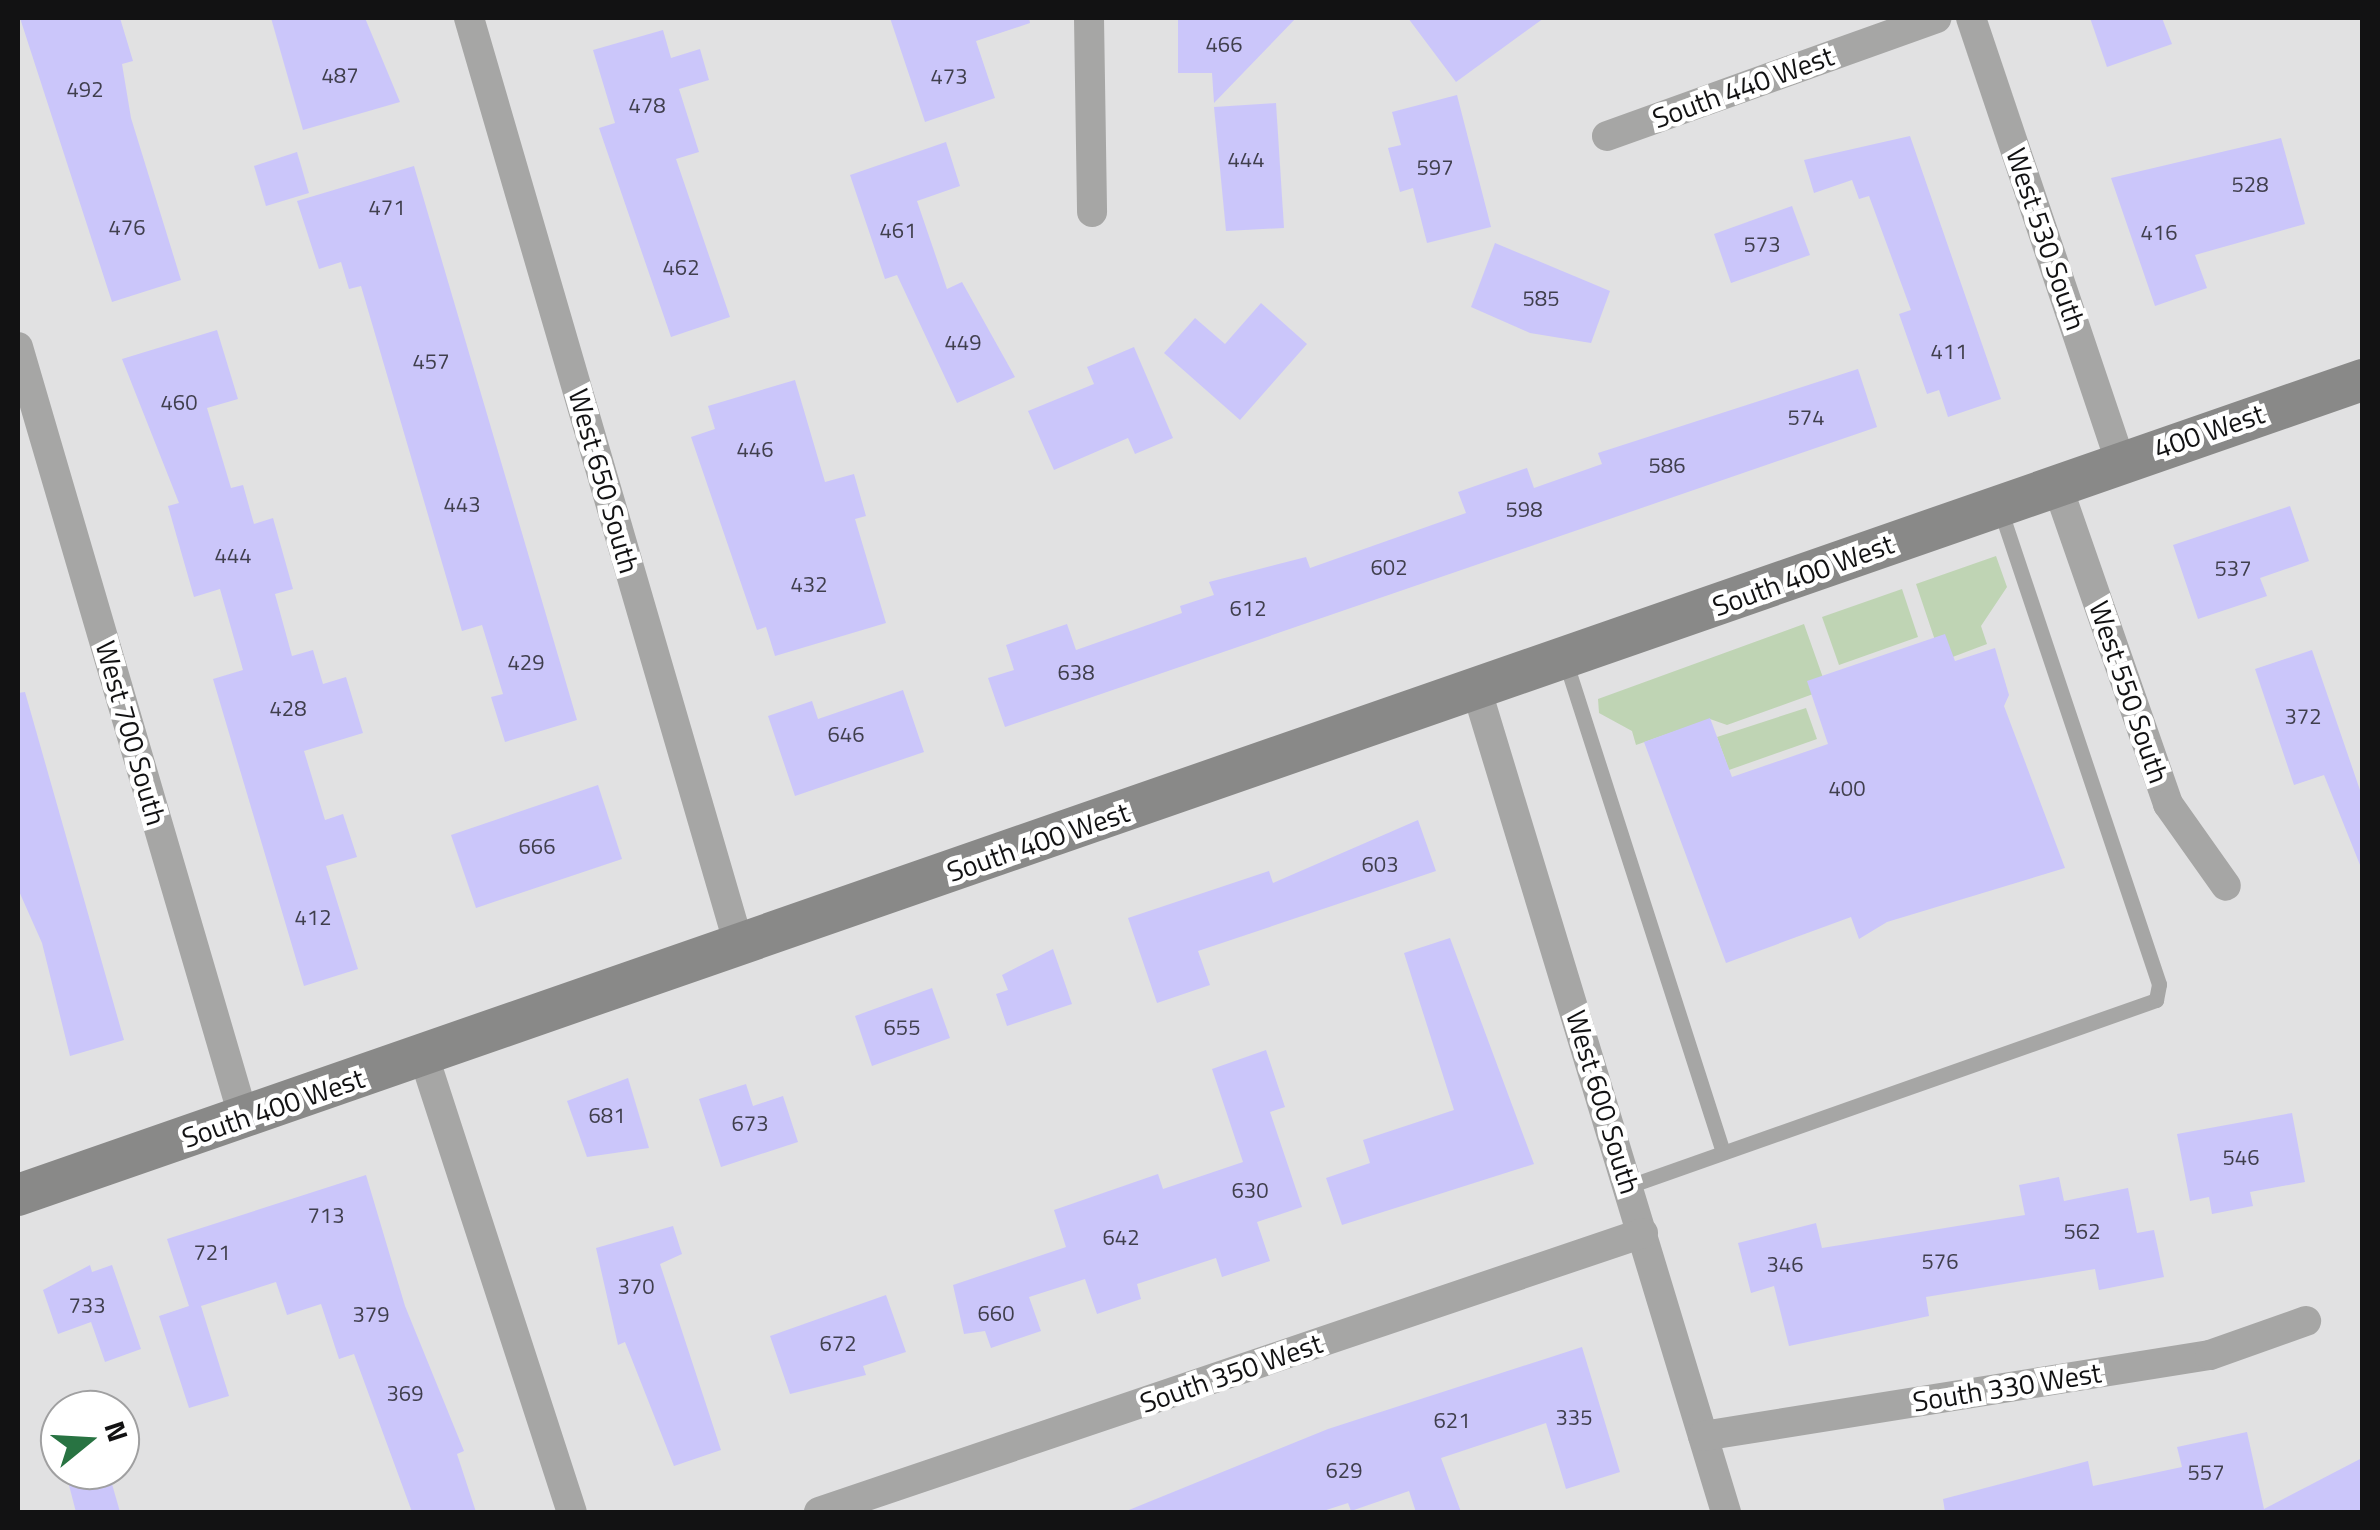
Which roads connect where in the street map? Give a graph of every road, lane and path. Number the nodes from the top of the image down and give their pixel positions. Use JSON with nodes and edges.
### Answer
{"nodes":[{"id":1,"x":469,"y":18,"type":"edge"},
{"id":2,"x":1089,"y":18,"type":"edge"},
{"id":3,"x":1936,"y":18,"type":"edge"},
{"id":4,"x":1971,"y":18,"type":"edge"},
{"id":5,"x":1606,"y":136,"type":"dead end"},
{"id":6,"x":1092,"y":212,"type":"dead end"},
{"id":7,"x":18,"y":348,"type":"edge"},
{"id":8,"x":2362,"y":380,"type":"edge"},
{"id":9,"x":2120,"y":461,"type":"junction"},
{"id":10,"x":2057,"y":485,"type":"junction"},
{"id":11,"x":1998,"y":506,"type":"junction"},
{"id":12,"x":1565,"y":660,"type":"junction"},
{"id":13,"x":1477,"y":692,"type":"junction"},
{"id":14,"x":2226,"y":886,"type":"dead end"},
{"id":15,"x":739,"y":945,"type":"junction"},
{"id":16,"x":424,"y":1056,"type":"junction"},
{"id":17,"x":244,"y":1119,"type":"junction"},
{"id":18,"x":1723,"y":1152,"type":"junction"},
{"id":19,"x":1629,"y":1186,"type":"junction"},
{"id":20,"x":18,"y":1195,"type":"edge"},
{"id":21,"x":1643,"y":1233,"type":"junction"},
{"id":22,"x":2306,"y":1322,"type":"dead end"},
{"id":23,"x":1702,"y":1436,"type":"junction"},
{"id":24,"x":572,"y":1512,"type":"edge"},
{"id":25,"x":819,"y":1512,"type":"edge"},
{"id":26,"x":1726,"y":1512,"type":"edge"}],
"edges":[{"from":1,"to":15,"type":"street","name":"West 650 South"},
{"from":2,"to":6,"type":"street"},
{"from":3,"to":5,"type":"street","name":"South 440 West"},
{"from":4,"to":9,"type":"street","name":"West 530 South"},
{"from":7,"to":17,"type":"street","name":"West 700 South"},
{"from":8,"to":9,"type":"main road","name":"400 West"},
{"from":9,"to":10,"type":"main road","name":"400 West"},
{"from":10,"to":11,"type":"main road","name":"South 400 West"},
{"from":10,"to":14,"type":"street","name":"West 550 South"},
{"from":11,"to":12,"type":"main road","name":"South 400 West"},
{"from":11,"to":18,"type":"lane"},
{"from":12,"to":13,"type":"main road","name":"South 400 West"},
{"from":12,"to":18,"type":"lane"},
{"from":13,"to":15,"type":"main road","name":"South 400 West"},
{"from":13,"to":19,"type":"street","name":"West 600 South"},
{"from":15,"to":16,"type":"main road","name":"South 400 West"},
{"from":16,"to":17,"type":"main road","name":"South 400 West"},
{"from":16,"to":24,"type":"street"},
{"from":17,"to":20,"type":"main road","name":"South 400 West"},
{"from":18,"to":19,"type":"lane"},
{"from":19,"to":21,"type":"street","name":"West 600 South"},
{"from":21,"to":23,"type":"street","name":"West 600 South"},
{"from":21,"to":25,"type":"street","name":"South 350 West"},
{"from":22,"to":23,"type":"street","name":"South 330 West"},
{"from":23,"to":26,"type":"street","name":"West 600 South"}]}
